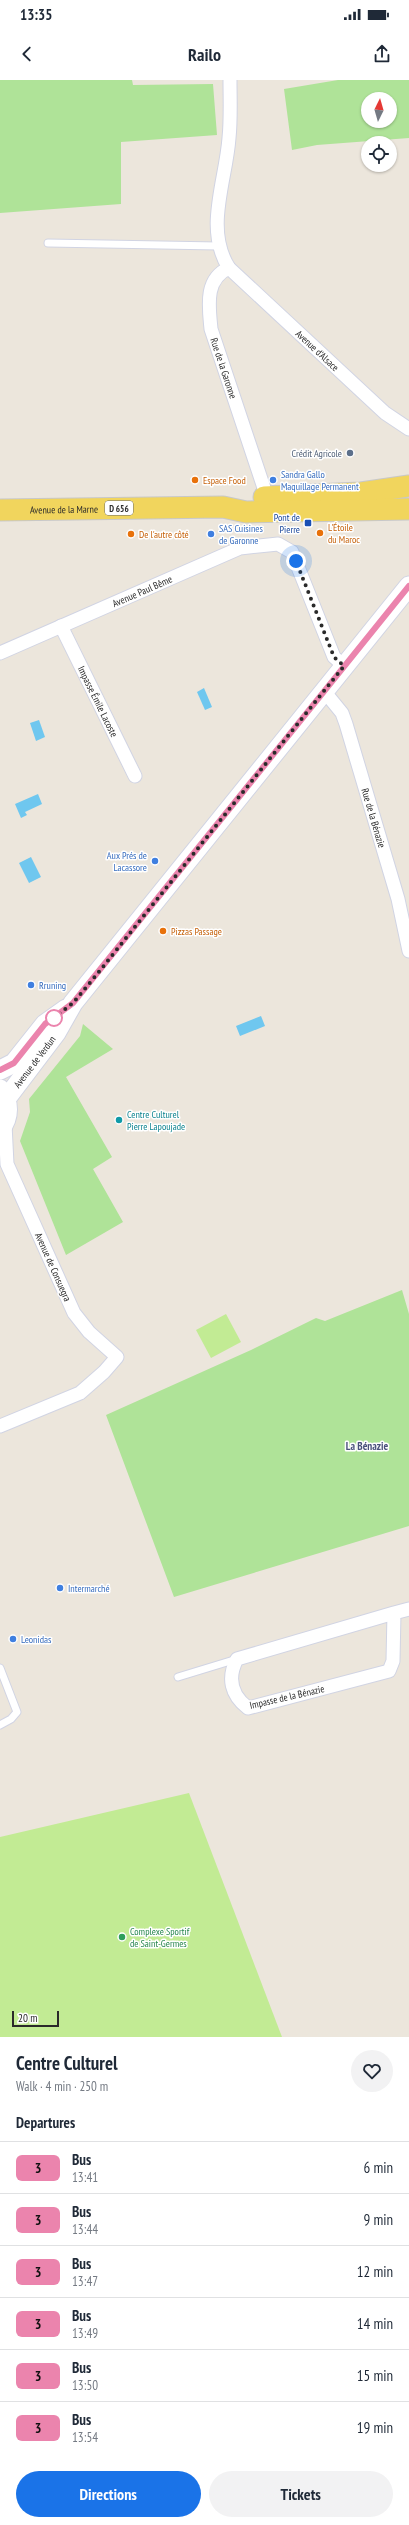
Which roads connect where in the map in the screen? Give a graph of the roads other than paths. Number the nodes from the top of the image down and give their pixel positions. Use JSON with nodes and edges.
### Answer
{"nodes":[{"id":1,"x":230,"y":80,"type":"edge"},
{"id":2,"x":48,"y":243,"type":"dead end"},
{"id":3,"x":218,"y":246,"type":"junction"},
{"id":4,"x":229,"y":268,"type":"junction"},
{"id":5,"x":409,"y":429,"type":"edge"},
{"id":6,"x":409,"y":486,"type":"edge"},
{"id":7,"x":267,"y":497,"type":"junction"},
{"id":8,"x":223,"y":507,"type":"junction"},
{"id":9,"x":409,"y":509,"type":"edge"},
{"id":10,"x":0,"y":510,"type":"edge"},
{"id":11,"x":409,"y":586,"type":"edge"},
{"id":12,"x":61,"y":626,"type":"junction"},
{"id":13,"x":0,"y":653,"type":"edge"},
{"id":14,"x":344,"y":666,"type":"junction"},
{"id":15,"x":324,"y":691,"type":"junction"},
{"id":16,"x":135,"y":776,"type":"dead end"},
{"id":17,"x":409,"y":950,"type":"edge"},
{"id":18,"x":73,"y":1003,"type":"junction"},
{"id":19,"x":0,"y":1070,"type":"edge"},
{"id":20,"x":3,"y":1094,"type":"edge"},
{"id":21,"x":2,"y":1127,"type":"edge"},
{"id":22,"x":3,"y":1161,"type":"edge"},
{"id":23,"x":0,"y":1426,"type":"edge"},
{"id":24,"x":409,"y":1608,"type":"edge"},
{"id":25,"x":394,"y":1613,"type":"junction"},
{"id":26,"x":237,"y":1659,"type":"junction"},
{"id":27,"x":0,"y":1668,"type":"edge"},
{"id":28,"x":178,"y":1677,"type":"dead end"},
{"id":29,"x":0,"y":1725,"type":"edge"}],
"edges":[{"from":1,"to":3,"type":"street"},
{"from":2,"to":3,"type":"lane"},
{"from":3,"to":4,"type":"street"},
{"from":4,"to":5,"type":"street","name":"Avenue d'Alsace"},
{"from":4,"to":7,"type":"street","name":"Rue de la Garonne"},
{"from":6,"to":7,"type":"main road","name":"Avenue de la Marne","number":"D 656"},
{"from":7,"to":8,"type":"main road","name":"Avenue de la Marne","number":"D 656"},
{"from":8,"to":9,"type":"main road","name":"Avenue de la Marne","number":"D 656"},
{"from":8,"to":10,"type":"main road","name":"Avenue de la Marne","number":"D 656"},
{"from":11,"to":14,"type":"main road","name":"Avenue de Verdun"},
{"from":12,"to":13,"type":"street","name":"Avenue Paul Bême"},
{"from":12,"to":14,"type":"street","name":"Avenue Paul Bême"},
{"from":12,"to":16,"type":"street","name":"Impasse Émile Lacoste"},
{"from":14,"to":15,"type":"main road","name":"Avenue de Verdun"},
{"from":15,"to":17,"type":"street","name":"Rue de la Bénazie"},
{"from":15,"to":18,"type":"main road","name":"Avenue de Verdun"},
{"from":18,"to":19,"type":"main road","name":"Avenue de Verdun"},
{"from":18,"to":20,"type":"main road","name":"Avenue de Verdun"},
{"from":20,"to":21,"type":"main road"},
{"from":21,"to":22,"type":"street","name":"Avenue de Consuegra"},
{"from":22,"to":23,"type":"street","name":"Avenue de Consuegra"},
{"from":24,"to":25,"type":"street"},
{"from":25,"to":26,"type":"street"},
{"from":25,"to":26,"type":"street","name":"Impasse de la Bénazie"},
{"from":26,"to":28,"type":"lane"},
{"from":27,"to":29,"type":"lane"}]}
